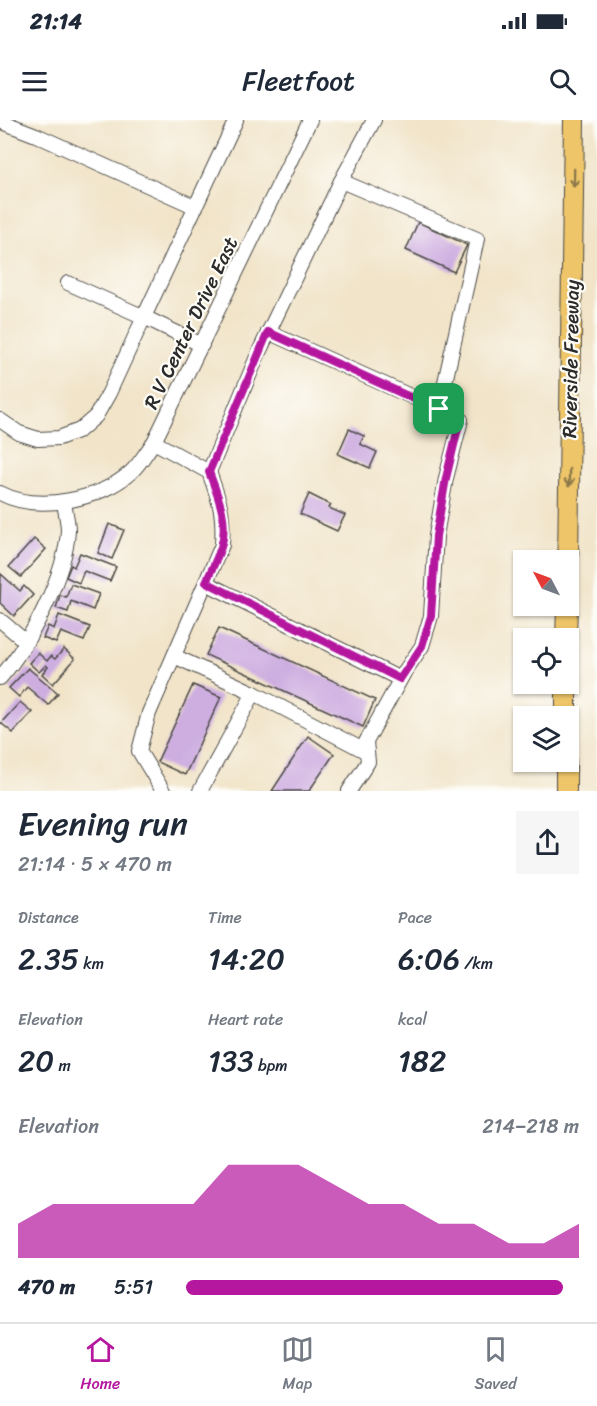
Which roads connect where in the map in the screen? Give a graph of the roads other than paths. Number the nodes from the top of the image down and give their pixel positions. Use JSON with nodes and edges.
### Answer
{"nodes":[{"id":1,"x":236,"y":120,"type":"edge"},
{"id":2,"x":310,"y":120,"type":"edge"},
{"id":3,"x":374,"y":120,"type":"edge"},
{"id":4,"x":574,"y":120,"type":"edge"},
{"id":5,"x":0,"y":121,"type":"edge"},
{"id":6,"x":341,"y":181,"type":"junction"},
{"id":7,"x":196,"y":207,"type":"junction"},
{"id":8,"x":68,"y":283,"type":"dead end"},
{"id":9,"x":144,"y":318,"type":"junction"},
{"id":10,"x":268,"y":332,"type":"junction"},
{"id":11,"x":202,"y":345,"type":"junction"},
{"id":12,"x":439,"y":409,"type":"junction"},
{"id":13,"x":0,"y":420,"type":"edge"},
{"id":14,"x":154,"y":442,"type":"junction"},
{"id":15,"x":209,"y":472,"type":"junction"},
{"id":16,"x":0,"y":493,"type":"edge"},
{"id":17,"x":64,"y":502,"type":"junction"},
{"id":18,"x":568,"y":550,"type":"edge"},
{"id":19,"x":206,"y":582,"type":"junction"},
{"id":20,"x":0,"y":620,"type":"edge"},
{"id":21,"x":26,"y":642,"type":"junction"},
{"id":22,"x":174,"y":656,"type":"junction"},
{"id":23,"x":0,"y":678,"type":"edge"},
{"id":24,"x":400,"y":679,"type":"junction"},
{"id":25,"x":254,"y":693,"type":"junction"},
{"id":26,"x":367,"y":752,"type":"junction"},
{"id":27,"x":566,"y":772,"type":"edge"},
{"id":28,"x":163,"y":791,"type":"edge"},
{"id":29,"x":200,"y":791,"type":"edge"},
{"id":30,"x":349,"y":791,"type":"edge"},
{"id":31,"x":566,"y":791,"type":"edge"}],
"edges":[{"from":1,"to":7,"type":"street"},
{"from":2,"to":11,"type":"street","name":"R V Center Drive East"},
{"from":3,"to":6,"type":"street"},
{"from":4,"to":18,"type":"highway","name":"Riverside Freeway","one_way":true},
{"from":5,"to":7,"type":"street"},
{"from":6,"to":10,"type":"street"},
{"from":6,"to":12,"type":"street"},
{"from":7,"to":9,"type":"street"},
{"from":8,"to":9,"type":"street"},
{"from":9,"to":11,"type":"street"},
{"from":9,"to":13,"type":"street"},
{"from":10,"to":12,"type":"street"},
{"from":10,"to":15,"type":"street"},
{"from":11,"to":14,"type":"street","name":"R V Center Drive East"},
{"from":12,"to":24,"type":"street"},
{"from":14,"to":15,"type":"street"},
{"from":14,"to":17,"type":"street","name":"R V Center Drive East"},
{"from":15,"to":19,"type":"street"},
{"from":16,"to":17,"type":"street","name":"R V Center Drive East"},
{"from":17,"to":21,"type":"street"},
{"from":19,"to":22,"type":"street"},
{"from":19,"to":24,"type":"street"},
{"from":20,"to":21,"type":"street"},
{"from":21,"to":23,"type":"street"},
{"from":22,"to":25,"type":"street"},
{"from":22,"to":28,"type":"street"},
{"from":24,"to":26,"type":"street"},
{"from":25,"to":26,"type":"street"},
{"from":25,"to":29,"type":"street"},
{"from":26,"to":30,"type":"street"},
{"from":27,"to":31,"type":"highway"}]}
